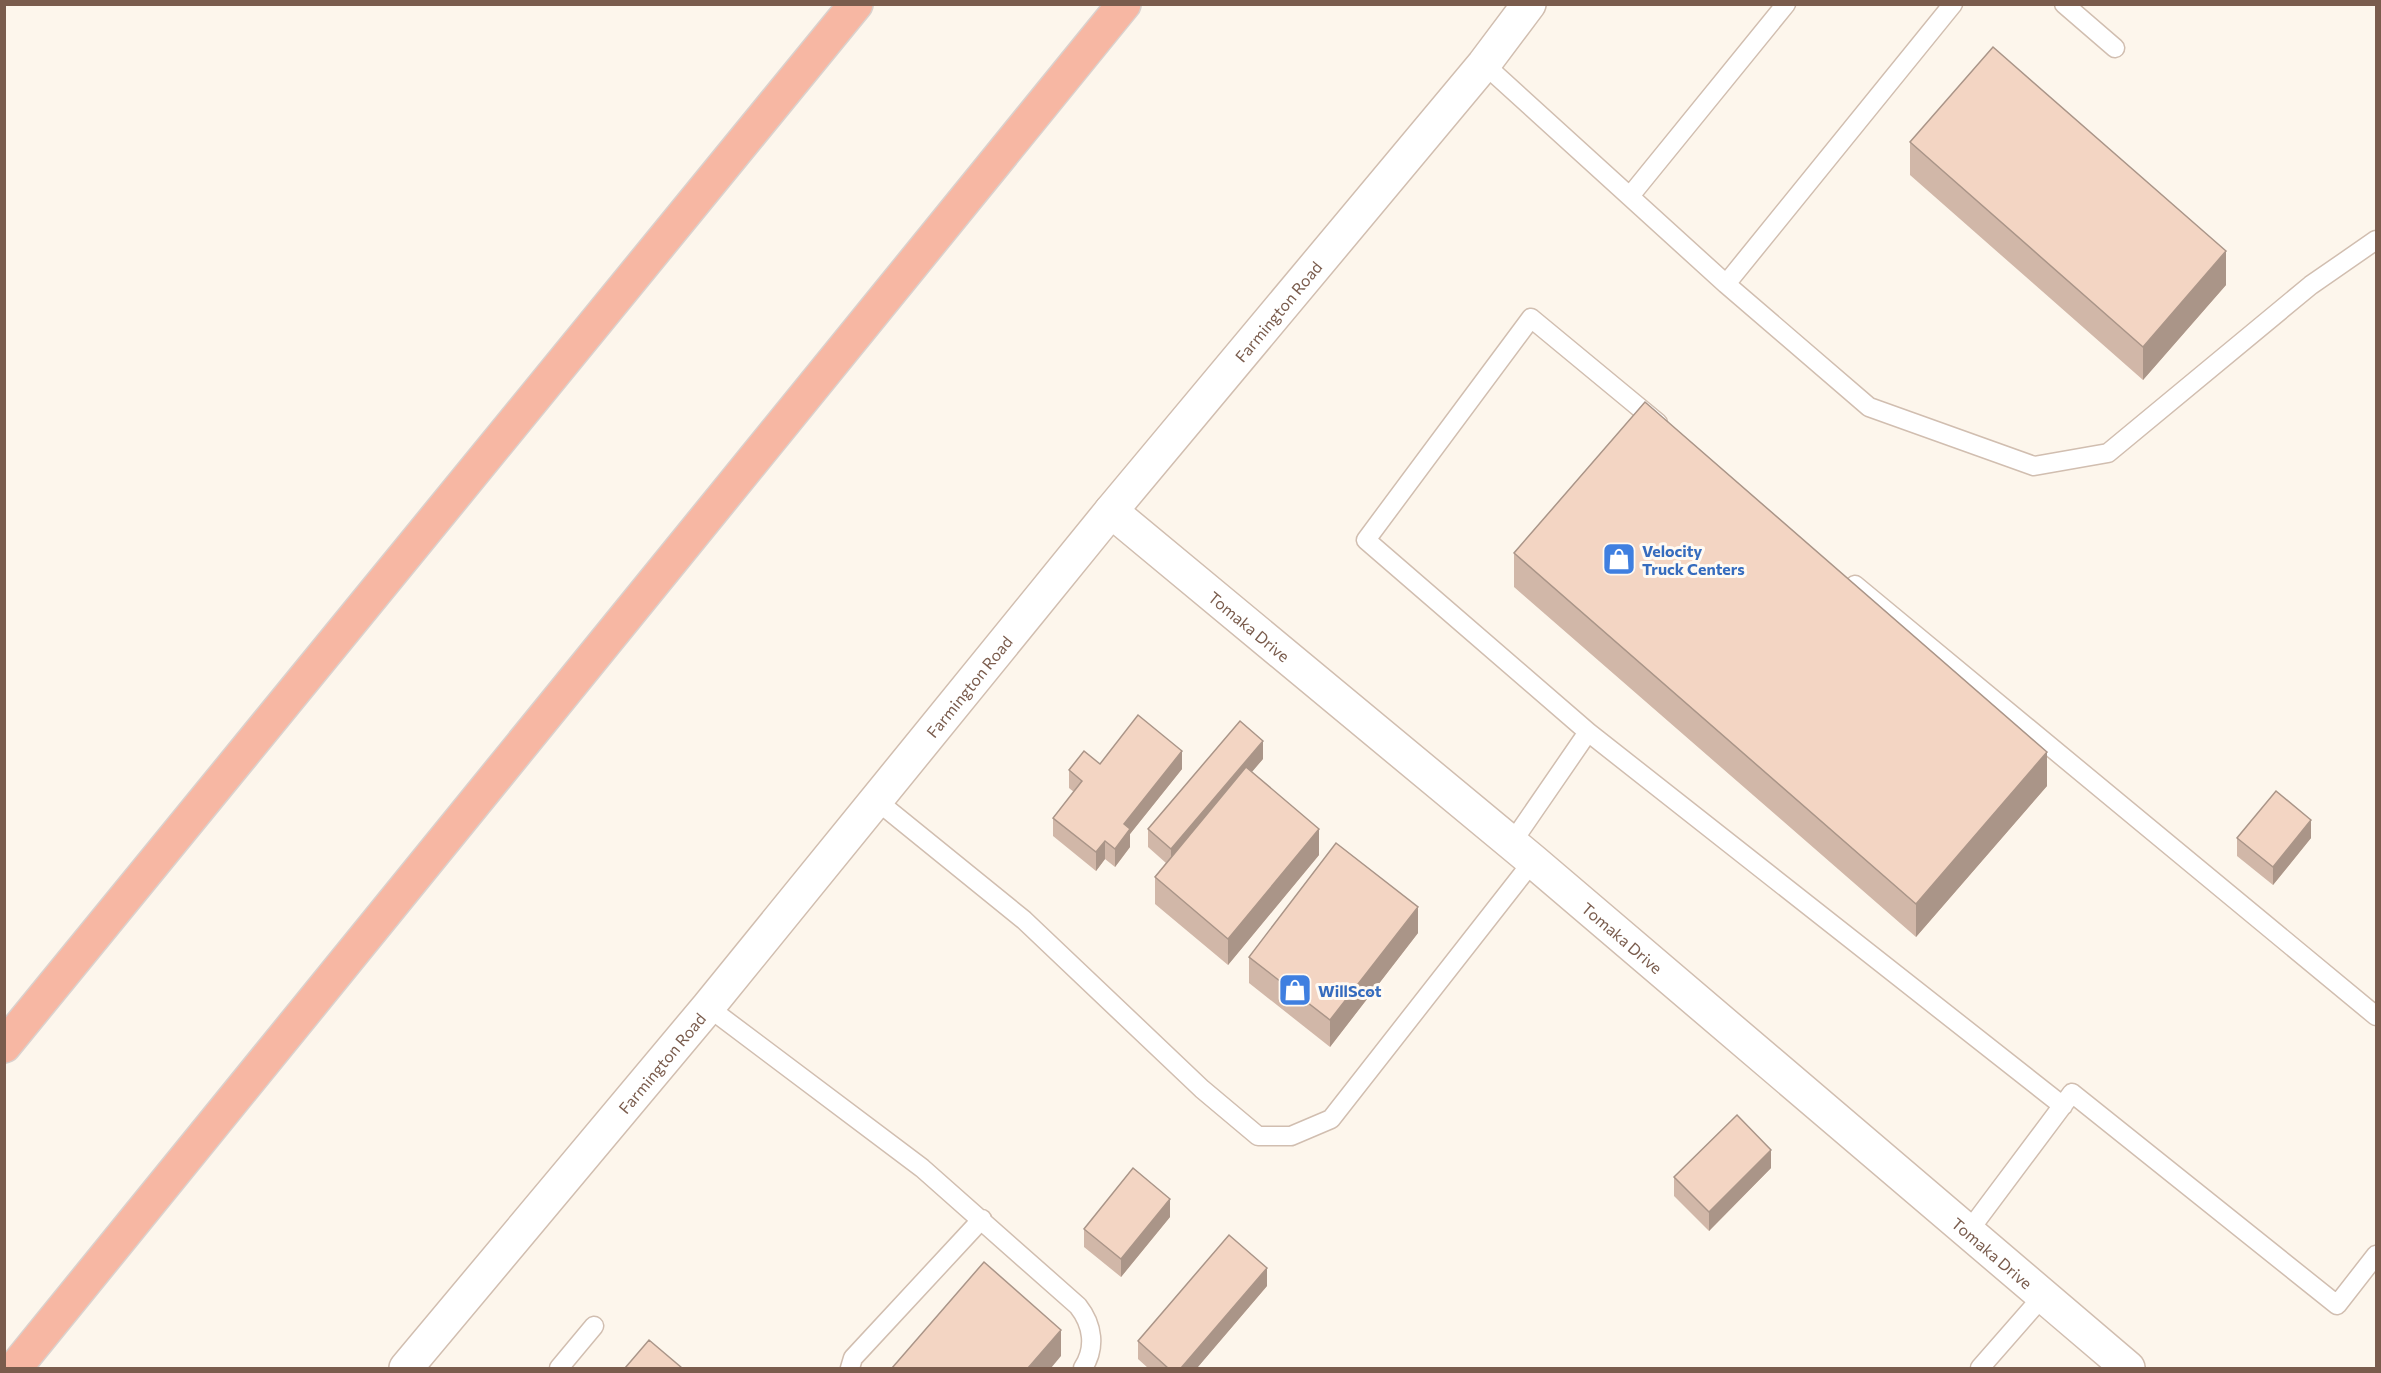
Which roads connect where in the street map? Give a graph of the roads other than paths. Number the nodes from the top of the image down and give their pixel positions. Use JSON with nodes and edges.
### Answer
{"nodes":[{"id":1,"x":856,"y":4,"type":"edge"},
{"id":2,"x":1124,"y":4,"type":"edge"},
{"id":3,"x":1529,"y":4,"type":"edge"},
{"id":4,"x":1786,"y":4,"type":"edge"},
{"id":5,"x":1953,"y":4,"type":"edge"},
{"id":6,"x":2064,"y":4,"type":"edge"},
{"id":7,"x":2115,"y":48,"type":"dead end"},
{"id":8,"x":1484,"y":64,"type":"junction"},
{"id":9,"x":1630,"y":196,"type":"junction"},
{"id":10,"x":2376,"y":240,"type":"edge"},
{"id":11,"x":1726,"y":284,"type":"junction"},
{"id":12,"x":1668,"y":431,"type":"edge"},
{"id":13,"x":1112,"y":511,"type":"junction"},
{"id":14,"x":1843,"y":576,"type":"edge"},
{"id":15,"x":1588,"y":732,"type":"junction"},
{"id":16,"x":876,"y":800,"type":"junction"},
{"id":17,"x":1522,"y":852,"type":"junction"},
{"id":18,"x":708,"y":1007,"type":"junction"},
{"id":19,"x":2376,"y":1016,"type":"edge"},
{"id":20,"x":4,"y":1046,"type":"edge"},
{"id":21,"x":2063,"y":1106,"type":"junction"},
{"id":22,"x":982,"y":1219,"type":"junction"},
{"id":23,"x":1968,"y":1232,"type":"junction"},
{"id":24,"x":2376,"y":1256,"type":"edge"},
{"id":25,"x":2043,"y":1296,"type":"junction"},
{"id":26,"x":594,"y":1326,"type":"dead end"},
{"id":27,"x":15,"y":1368,"type":"edge"},
{"id":28,"x":406,"y":1368,"type":"edge"},
{"id":29,"x":560,"y":1368,"type":"edge"},
{"id":30,"x":850,"y":1368,"type":"edge"},
{"id":31,"x":1083,"y":1368,"type":"edge"},
{"id":32,"x":1980,"y":1368,"type":"edge"},
{"id":33,"x":2128,"y":1368,"type":"edge"}],
"edges":[{"from":1,"to":20,"type":"highway"},
{"from":2,"to":27,"type":"highway"},
{"from":3,"to":8,"type":"street","name":"Farmington Road"},
{"from":4,"to":9,"type":"lane"},
{"from":5,"to":11,"type":"lane"},
{"from":6,"to":7,"type":"lane"},
{"from":8,"to":9,"type":"lane"},
{"from":8,"to":13,"type":"street","name":"Farmington Road"},
{"from":9,"to":11,"type":"lane"},
{"from":10,"to":11,"type":"lane"},
{"from":12,"to":15,"type":"lane"},
{"from":13,"to":16,"type":"street","name":"Farmington Road"},
{"from":13,"to":17,"type":"street","name":"Tomaka Drive"},
{"from":14,"to":19,"type":"lane"},
{"from":15,"to":17,"type":"lane"},
{"from":15,"to":21,"type":"lane"},
{"from":16,"to":17,"type":"lane"},
{"from":16,"to":18,"type":"street","name":"Farmington Road"},
{"from":17,"to":23,"type":"street","name":"Tomaka Drive"},
{"from":18,"to":22,"type":"lane"},
{"from":18,"to":28,"type":"street","name":"Farmington Road"},
{"from":21,"to":23,"type":"lane"},
{"from":21,"to":24,"type":"lane"},
{"from":22,"to":30,"type":"lane"},
{"from":22,"to":31,"type":"lane"},
{"from":23,"to":25,"type":"street","name":"Tomaka Drive"},
{"from":25,"to":32,"type":"lane"},
{"from":25,"to":33,"type":"street","name":"Tomaka Drive"},
{"from":26,"to":29,"type":"lane"}]}
